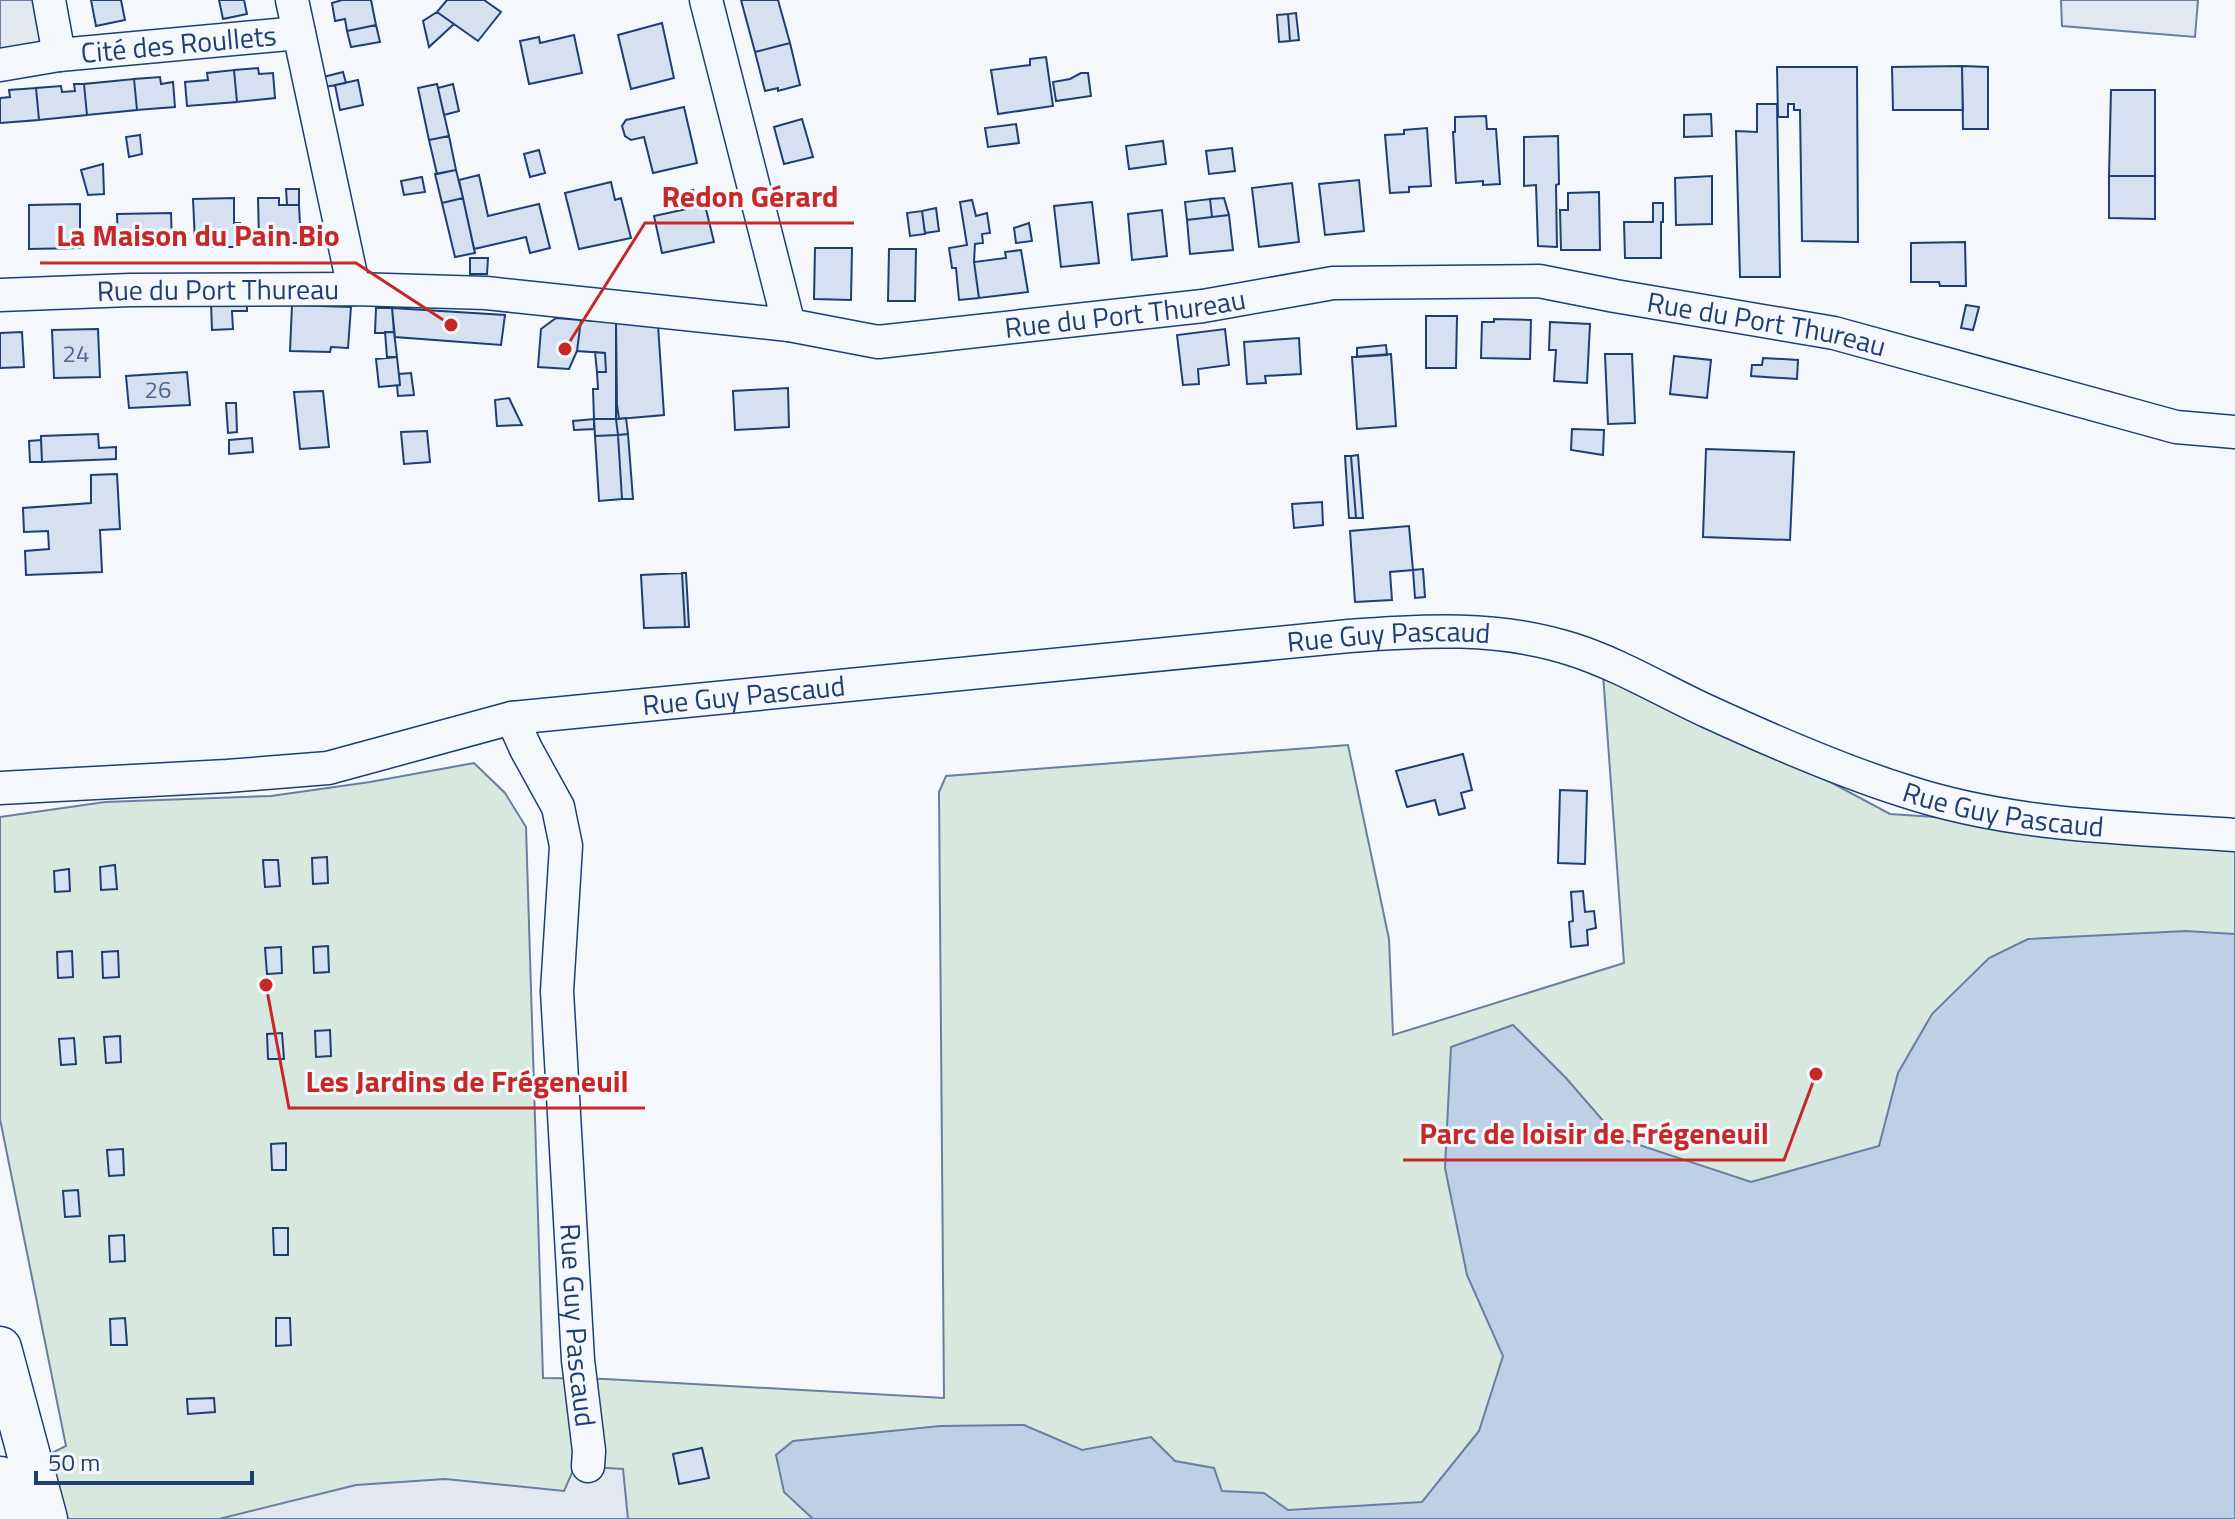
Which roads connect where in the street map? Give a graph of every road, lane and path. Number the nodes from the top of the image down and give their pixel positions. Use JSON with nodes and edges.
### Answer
{"nodes":[{"id":1,"x":49,"y":0,"type":"edge"},
{"id":2,"x":292,"y":0,"type":"edge"},
{"id":3,"x":706,"y":0,"type":"edge"},
{"id":4,"x":299,"y":33,"type":"junction"},
{"id":5,"x":59,"y":55,"type":"junction"},
{"id":6,"x":0,"y":65,"type":"edge"},
{"id":7,"x":354,"y":289,"type":"junction"},
{"id":8,"x":0,"y":295,"type":"edge"},
{"id":9,"x":789,"y":325,"type":"junction"},
{"id":10,"x":2235,"y":432,"type":"edge"},
{"id":11,"x":512,"y":718,"type":"junction"},
{"id":12,"x":0,"y":788,"type":"edge"},
{"id":13,"x":2235,"y":835,"type":"edge"},
{"id":14,"x":0,"y":1348,"type":"edge"},
{"id":15,"x":588,"y":1466,"type":"dead end"},
{"id":16,"x":0,"y":1478,"type":"edge"},
{"id":17,"x":10,"y":1519,"type":"edge"},
{"id":18,"x":46,"y":1519,"type":"edge"}],
"edges":[{"from":1,"to":5,"type":"street","name":"Cité des Roullets"},
{"from":2,"to":4,"type":"street"},
{"from":3,"to":9,"type":"street"},
{"from":4,"to":5,"type":"street","name":"Cité des Roullets"},
{"from":4,"to":7,"type":"street"},
{"from":5,"to":6,"type":"street","name":"Cité des Roullets"},
{"from":7,"to":8,"type":"street","name":"Rue du Port Thureau"},
{"from":7,"to":9,"type":"street","name":"Rue du Port Thureau"},
{"from":9,"to":10,"type":"street","name":"Rue du Port Thureau"},
{"from":11,"to":12,"type":"street","name":"Rue Guy Pascaud"},
{"from":11,"to":13,"type":"street","name":"Rue Guy Pascaud"},
{"from":11,"to":15,"type":"street","name":"Rue Guy Pascaud"},
{"from":14,"to":18,"type":"main road"},
{"from":16,"to":17,"type":"main road"}]}
